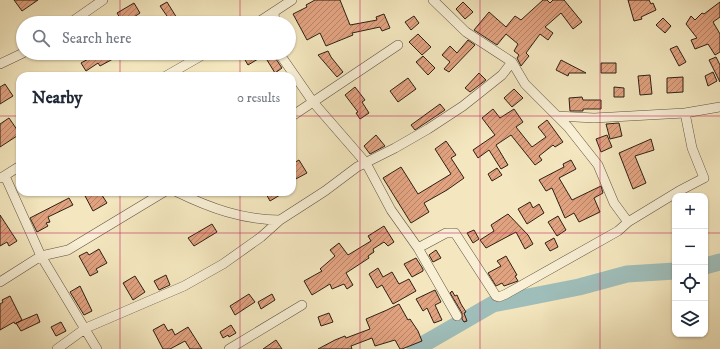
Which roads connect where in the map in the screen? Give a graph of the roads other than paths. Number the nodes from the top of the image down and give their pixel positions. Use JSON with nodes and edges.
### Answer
{"nodes":[{"id":1,"x":103,"y":0,"type":"edge"},
{"id":2,"x":292,"y":0,"type":"edge"},
{"id":3,"x":434,"y":0,"type":"edge"},
{"id":4,"x":274,"y":13,"type":"junction"},
{"id":5,"x":80,"y":16,"type":"edge"},
{"id":6,"x":269,"y":16,"type":"edge"},
{"id":7,"x":274,"y":16,"type":"edge"},
{"id":8,"x":398,"y":45,"type":"dead end"},
{"id":9,"x":16,"y":56,"type":"edge"},
{"id":10,"x":194,"y":60,"type":"edge"},
{"id":11,"x":284,"y":60,"type":"edge"},
{"id":12,"x":512,"y":62,"type":"junction"},
{"id":13,"x":0,"y":64,"type":"edge"},
{"id":14,"x":173,"y":72,"type":"edge"},
{"id":15,"x":292,"y":72,"type":"edge"},
{"id":16,"x":296,"y":78,"type":"edge"},
{"id":17,"x":313,"y":102,"type":"junction"},
{"id":18,"x":720,"y":107,"type":"edge"},
{"id":19,"x":685,"y":112,"type":"junction"},
{"id":20,"x":296,"y":113,"type":"edge"},
{"id":21,"x":557,"y":116,"type":"junction"},
{"id":22,"x":366,"y":163,"type":"junction"},
{"id":23,"x":16,"y":168,"type":"edge"},
{"id":24,"x":2,"y":177,"type":"edge"},
{"id":25,"x":157,"y":196,"type":"edge"},
{"id":26,"x":185,"y":196,"type":"edge"},
{"id":27,"x":280,"y":220,"type":"junction"},
{"id":28,"x":628,"y":222,"type":"junction"},
{"id":29,"x":418,"y":248,"type":"junction"},
{"id":30,"x":41,"y":256,"type":"junction"},
{"id":31,"x":0,"y":282,"type":"edge"},
{"id":32,"x":302,"y":305,"type":"dead end"},
{"id":33,"x":457,"y":316,"type":"dead end"},
{"id":34,"x":86,"y":328,"type":"junction"},
{"id":35,"x":57,"y":349,"type":"edge"},
{"id":36,"x":98,"y":349,"type":"edge"},
{"id":37,"x":229,"y":349,"type":"edge"}],
"edges":[{"from":1,"to":5,"type":"street"},
{"from":2,"to":4,"type":"street"},
{"from":3,"to":12,"type":"street"},
{"from":4,"to":6,"type":"street"},
{"from":4,"to":7,"type":"street"},
{"from":8,"to":17,"type":"street"},
{"from":9,"to":13,"type":"street"},
{"from":10,"to":14,"type":"street"},
{"from":11,"to":15,"type":"street"},
{"from":12,"to":21,"type":"street"},
{"from":12,"to":22,"type":"street"},
{"from":16,"to":17,"type":"street"},
{"from":17,"to":20,"type":"street"},
{"from":17,"to":22,"type":"street"},
{"from":18,"to":19,"type":"street"},
{"from":19,"to":21,"type":"street"},
{"from":19,"to":28,"type":"street"},
{"from":21,"to":28,"type":"street"},
{"from":22,"to":27,"type":"street"},
{"from":22,"to":29,"type":"street"},
{"from":23,"to":24,"type":"street"},
{"from":24,"to":30,"type":"street"},
{"from":25,"to":30,"type":"street"},
{"from":26,"to":27,"type":"street"},
{"from":27,"to":34,"type":"street"},
{"from":28,"to":29,"type":"street"},
{"from":29,"to":33,"type":"street"},
{"from":30,"to":31,"type":"street"},
{"from":30,"to":34,"type":"street"},
{"from":32,"to":37,"type":"street"},
{"from":34,"to":35,"type":"street"},
{"from":34,"to":36,"type":"street"}]}
